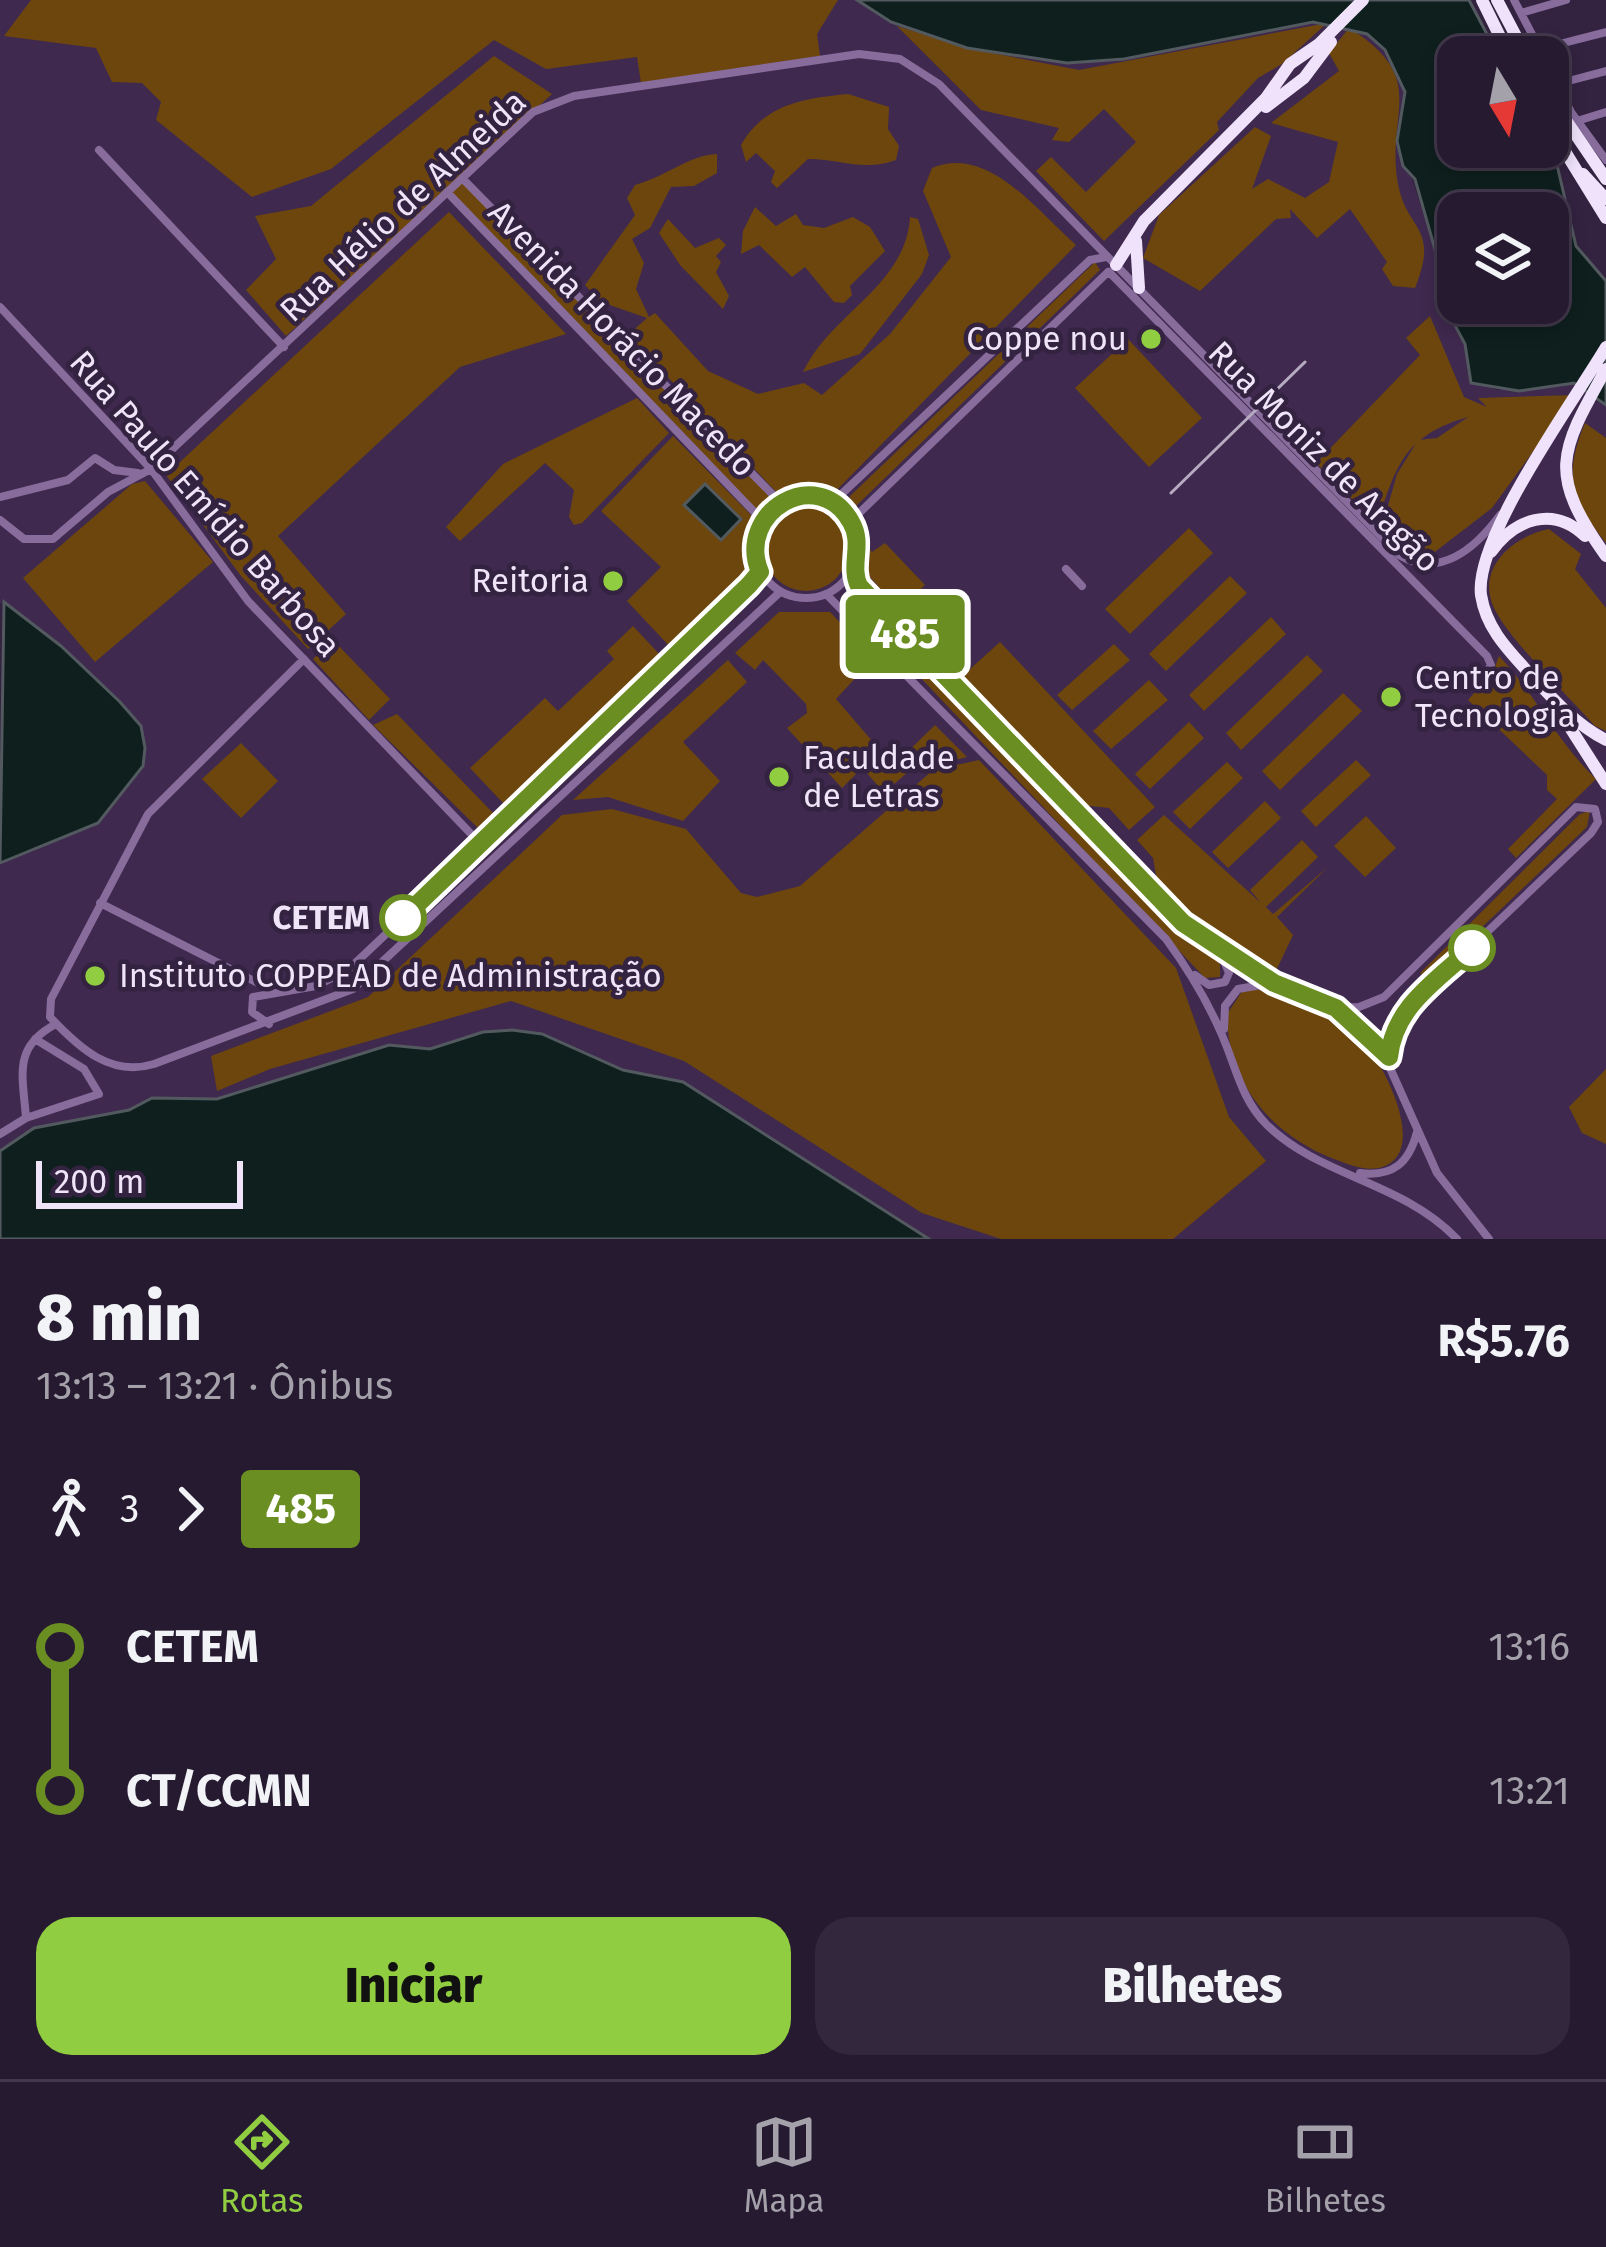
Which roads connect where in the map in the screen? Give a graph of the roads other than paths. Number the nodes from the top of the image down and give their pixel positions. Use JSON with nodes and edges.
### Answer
{"nodes":[{"id":1,"x":1363,"y":0,"type":"edge"},
{"id":2,"x":1373,"y":0,"type":"edge"},
{"id":3,"x":1482,"y":0,"type":"edge"},
{"id":4,"x":1497,"y":0,"type":"edge"},
{"id":5,"x":1514,"y":0,"type":"edge"},
{"id":6,"x":1566,"y":0,"type":"edge"},
{"id":7,"x":1521,"y":13,"type":"junction"},
{"id":8,"x":1606,"y":32,"type":"edge"},
{"id":9,"x":1500,"y":36,"type":"edge"},
{"id":10,"x":1524,"y":36,"type":"edge"},
{"id":11,"x":1530,"y":36,"type":"edge"},
{"id":12,"x":1569,"y":44,"type":"edge"},
{"id":13,"x":1606,"y":71,"type":"edge"},
{"id":14,"x":1569,"y":84,"type":"edge"},
{"id":15,"x":1569,"y":110,"type":"edge"},
{"id":16,"x":1606,"y":112,"type":"edge"},
{"id":17,"x":1569,"y":116,"type":"edge"},
{"id":18,"x":1577,"y":121,"type":"junction"},
{"id":19,"x":1243,"y":125,"type":"junction"},
{"id":20,"x":99,"y":150,"type":"dead end"},
{"id":21,"x":1569,"y":151,"type":"edge"},
{"id":22,"x":1604,"y":154,"type":"edge"},
{"id":23,"x":1569,"y":158,"type":"edge"},
{"id":24,"x":462,"y":178,"type":"junction"},
{"id":25,"x":1606,"y":179,"type":"edge"},
{"id":26,"x":447,"y":192,"type":"junction"},
{"id":27,"x":1606,"y":199,"type":"edge"},
{"id":28,"x":1606,"y":218,"type":"edge"},
{"id":29,"x":1136,"y":239,"type":"junction"},
{"id":30,"x":1090,"y":241,"type":"junction"},
{"id":31,"x":1090,"y":260,"type":"junction"},
{"id":32,"x":1111,"y":264,"type":"junction"},
{"id":33,"x":1139,"y":288,"type":"junction"},
{"id":34,"x":0,"y":307,"type":"edge"},
{"id":35,"x":284,"y":347,"type":"junction"},
{"id":36,"x":1606,"y":347,"type":"edge"},
{"id":37,"x":632,"y":348,"type":"junction"},
{"id":38,"x":616,"y":363,"type":"junction"},
{"id":39,"x":1606,"y":369,"type":"edge"},
{"id":40,"x":1567,"y":426,"type":"junction"},
{"id":41,"x":114,"y":470,"type":"junction"},
{"id":42,"x":151,"y":470,"type":"junction"},
{"id":43,"x":1523,"y":485,"type":"junction"},
{"id":44,"x":109,"y":492,"type":"junction"},
{"id":45,"x":1,"y":496,"type":"edge"},
{"id":46,"x":780,"y":502,"type":"junction"},
{"id":47,"x":832,"y":503,"type":"junction"},
{"id":48,"x":0,"y":520,"type":"edge"},
{"id":49,"x":762,"y":520,"type":"junction"},
{"id":50,"x":851,"y":521,"type":"junction"},
{"id":51,"x":1606,"y":556,"type":"edge"},
{"id":52,"x":1484,"y":562,"type":"junction"},
{"id":53,"x":1066,"y":569,"type":"dead end"},
{"id":54,"x":852,"y":571,"type":"junction"},
{"id":55,"x":760,"y":572,"type":"junction"},
{"id":56,"x":1082,"y":586,"type":"dead end"},
{"id":57,"x":780,"y":592,"type":"junction"},
{"id":58,"x":826,"y":594,"type":"junction"},
{"id":59,"x":304,"y":658,"type":"junction"},
{"id":60,"x":1481,"y":679,"type":"dead end"},
{"id":61,"x":1550,"y":696,"type":"junction"},
{"id":62,"x":1606,"y":740,"type":"edge"},
{"id":63,"x":1606,"y":784,"type":"edge"},
{"id":64,"x":474,"y":837,"type":"junction"},
{"id":65,"x":490,"y":838,"type":"junction"},
{"id":66,"x":475,"y":852,"type":"junction"},
{"id":67,"x":100,"y":903,"type":"junction"},
{"id":68,"x":1219,"y":951,"type":"junction"},
{"id":69,"x":1189,"y":970,"type":"junction"},
{"id":70,"x":1274,"y":983,"type":"junction"},
{"id":71,"x":272,"y":990,"type":"junction"},
{"id":72,"x":1336,"y":1008,"type":"junction"},
{"id":73,"x":56,"y":1024,"type":"junction"},
{"id":74,"x":270,"y":1024,"type":"junction"},
{"id":75,"x":35,"y":1039,"type":"junction"},
{"id":76,"x":1225,"y":1039,"type":"junction"},
{"id":77,"x":1389,"y":1057,"type":"junction"},
{"id":78,"x":26,"y":1118,"type":"junction"},
{"id":79,"x":1417,"y":1130,"type":"junction"},
{"id":80,"x":0,"y":1134,"type":"edge"},
{"id":81,"x":1352,"y":1172,"type":"junction"},
{"id":82,"x":1457,"y":1239,"type":"edge"},
{"id":83,"x":1489,"y":1239,"type":"edge"}],
"edges":[{"from":1,"to":19,"type":"highway"},
{"from":2,"to":19,"type":"highway"},
{"from":3,"to":9,"type":"highway"},
{"from":4,"to":10,"type":"highway"},
{"from":5,"to":7,"type":"street"},
{"from":6,"to":7,"type":"street"},
{"from":7,"to":11,"type":"street"},
{"from":8,"to":12,"type":"street"},
{"from":13,"to":14,"type":"street"},
{"from":15,"to":18,"type":"street"},
{"from":16,"to":18,"type":"street"},
{"from":17,"to":25,"type":"highway"},
{"from":18,"to":22,"type":"street"},
{"from":19,"to":29,"type":"highway"},
{"from":20,"to":35,"type":"street"},
{"from":21,"to":27,"type":"highway"},
{"from":23,"to":28,"type":"highway"},
{"from":24,"to":26,"type":"street","name":"Rua Hélio de Almeida"},
{"from":24,"to":30,"type":"street","name":"Rua Hélio de Almeida"},
{"from":24,"to":37,"type":"street","name":"Avenida Horácio Macedo"},
{"from":26,"to":35,"type":"street","name":"Rua Hélio de Almeida"},
{"from":26,"to":38,"type":"street","name":"Avenida Horácio Macedo"},
{"from":29,"to":32,"type":"highway"},
{"from":29,"to":33,"type":"highway"},
{"from":30,"to":31,"type":"street"},
{"from":30,"to":32,"type":"street","name":"Rua Hélio de Almeida"},
{"from":31,"to":32,"type":"street"},
{"from":31,"to":47,"type":"street"},
{"from":32,"to":33,"type":"street","name":"Rua Moniz de Aragão"},
{"from":32,"to":50,"type":"street"},
{"from":32,"to":60,"type":"street","name":"Rua Moniz de Aragão"},
{"from":33,"to":43,"type":"street","name":"Rua Moniz de Aragão"},
{"from":34,"to":42,"type":"street","name":"Rua Paulo Emídio Barbosa"},
{"from":35,"to":42,"type":"street","name":"Rua Hélio de Almeida"},
{"from":36,"to":40,"type":"highway"},
{"from":37,"to":38,"type":"street"},
{"from":37,"to":46,"type":"street","name":"Avenida Horácio Macedo"},
{"from":38,"to":49,"type":"street","name":"Avenida Horácio Macedo"},
{"from":39,"to":40,"type":"highway"},
{"from":40,"to":43,"type":"highway"},
{"from":40,"to":51,"type":"highway"},
{"from":41,"to":42,"type":"street"},
{"from":41,"to":44,"type":"street"},
{"from":41,"to":45,"type":"street"},
{"from":42,"to":44,"type":"street","name":"Rua Hélio de Almeida"},
{"from":42,"to":59,"type":"street","name":"Rua Paulo Emídio Barbosa"},
{"from":43,"to":52,"type":"highway"},
{"from":44,"to":48,"type":"street","name":"Rua Hélio de Almeida"},
{"from":46,"to":47,"type":"street"},
{"from":46,"to":49,"type":"street"},
{"from":47,"to":50,"type":"street"},
{"from":49,"to":55,"type":"street"},
{"from":50,"to":54,"type":"street"},
{"from":51,"to":52,"type":"highway"},
{"from":52,"to":61,"type":"highway"},
{"from":53,"to":56,"type":"street"},
{"from":54,"to":58,"type":"street"},
{"from":54,"to":68,"type":"street"},
{"from":55,"to":57,"type":"street"},
{"from":55,"to":65,"type":"street"},
{"from":57,"to":58,"type":"street"},
{"from":57,"to":74,"type":"street"},
{"from":58,"to":69,"type":"street"},
{"from":59,"to":64,"type":"street","name":"Rua Paulo Emídio Barbosa"},
{"from":59,"to":67,"type":"street"},
{"from":61,"to":62,"type":"highway"},
{"from":61,"to":63,"type":"highway"},
{"from":64,"to":65,"type":"street"},
{"from":64,"to":66,"type":"street"},
{"from":65,"to":66,"type":"street"},
{"from":66,"to":71,"type":"street"},
{"from":67,"to":71,"type":"street"},
{"from":67,"to":73,"type":"street"},
{"from":68,"to":69,"type":"street"},
{"from":68,"to":70,"type":"street"},
{"from":69,"to":76,"type":"street"},
{"from":70,"to":72,"type":"street"},
{"from":70,"to":76,"type":"street"},
{"from":71,"to":74,"type":"street"},
{"from":72,"to":77,"type":"street"},
{"from":72,"to":77,"type":"street"},
{"from":73,"to":74,"type":"street"},
{"from":73,"to":75,"type":"street"},
{"from":75,"to":78,"type":"street"},
{"from":75,"to":78,"type":"street"},
{"from":76,"to":81,"type":"street"},
{"from":77,"to":79,"type":"street"},
{"from":78,"to":80,"type":"street"},
{"from":79,"to":81,"type":"street"},
{"from":79,"to":83,"type":"street"},
{"from":81,"to":82,"type":"street"}]}
